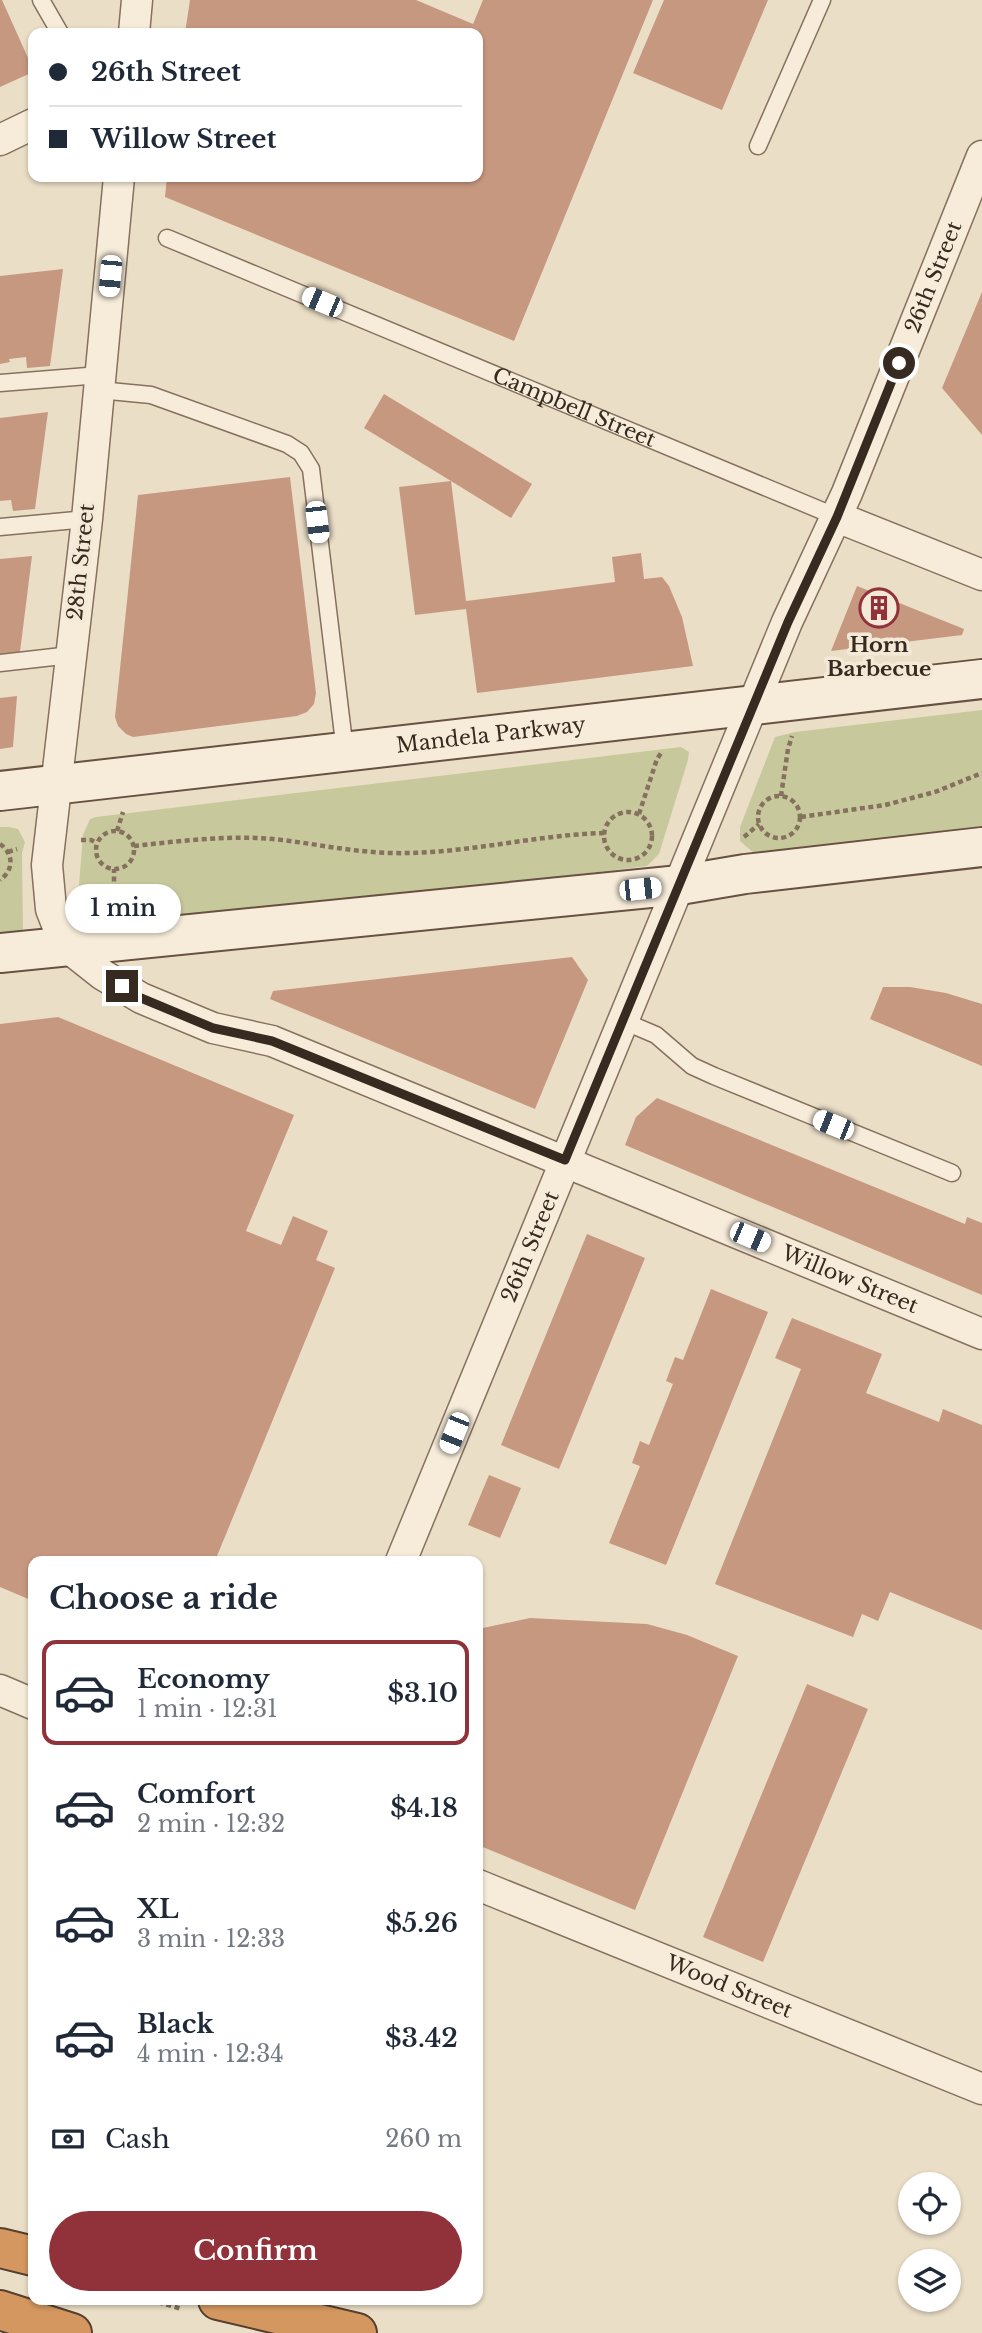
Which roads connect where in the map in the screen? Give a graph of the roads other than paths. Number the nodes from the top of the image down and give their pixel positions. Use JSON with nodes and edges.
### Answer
{"nodes":[{"id":1,"x":41,"y":0,"type":"edge"},
{"id":2,"x":137,"y":0,"type":"edge"},
{"id":3,"x":822,"y":0,"type":"edge"},
{"id":4,"x":57,"y":28,"type":"edge"},
{"id":5,"x":134,"y":28,"type":"edge"},
{"id":6,"x":28,"y":126,"type":"edge"},
{"id":7,"x":0,"y":140,"type":"edge"},
{"id":8,"x":758,"y":146,"type":"dead end"},
{"id":9,"x":982,"y":156,"type":"edge"},
{"id":10,"x":119,"y":182,"type":"edge"},
{"id":11,"x":167,"y":238,"type":"dead end"},
{"id":12,"x":0,"y":383,"type":"edge"},
{"id":13,"x":99,"y":383,"type":"junction"},
{"id":14,"x":837,"y":517,"type":"junction"},
{"id":15,"x":86,"y":519,"type":"junction"},
{"id":16,"x":0,"y":527,"type":"edge"},
{"id":17,"x":982,"y":575,"type":"edge"},
{"id":18,"x":71,"y":655,"type":"junction"},
{"id":19,"x":0,"y":663,"type":"edge"},
{"id":20,"x":982,"y":679,"type":"edge"},
{"id":21,"x":753,"y":706,"type":"junction"},
{"id":22,"x":345,"y":751,"type":"junction"},
{"id":23,"x":56,"y":784,"type":"junction"},
{"id":24,"x":0,"y":791,"type":"edge"},
{"id":25,"x":982,"y":847,"type":"edge"},
{"id":26,"x":680,"y":885,"type":"junction"},
{"id":27,"x":65,"y":945,"type":"junction"},
{"id":28,"x":0,"y":953,"type":"edge"},
{"id":29,"x":623,"y":1021,"type":"junction"},
{"id":30,"x":565,"y":1160,"type":"junction"},
{"id":31,"x":953,"y":1173,"type":"dead end"},
{"id":32,"x":982,"y":1334,"type":"edge"},
{"id":33,"x":403,"y":1556,"type":"edge"},
{"id":34,"x":0,"y":1690,"type":"edge"},
{"id":35,"x":28,"y":1702,"type":"edge"},
{"id":36,"x":483,"y":1887,"type":"edge"},
{"id":37,"x":982,"y":2089,"type":"edge"},
{"id":38,"x":0,"y":2248,"type":"edge"},
{"id":39,"x":28,"y":2255,"type":"edge"},
{"id":40,"x":239,"y":2305,"type":"edge"},
{"id":41,"x":0,"y":2310,"type":"edge"},
{"id":42,"x":72,"y":2333,"type":"edge"},
{"id":43,"x":357,"y":2333,"type":"edge"}],
"edges":[{"from":1,"to":4,"type":"lane"},
{"from":2,"to":5,"type":"street"},
{"from":3,"to":8,"type":"lane"},
{"from":6,"to":7,"type":"street"},
{"from":9,"to":14,"type":"street","name":"26th Street"},
{"from":10,"to":13,"type":"street","name":"28th Street"},
{"from":11,"to":14,"type":"lane","name":"Campbell Street"},
{"from":12,"to":13,"type":"lane"},
{"from":13,"to":15,"type":"street","name":"28th Street"},
{"from":13,"to":22,"type":"lane"},
{"from":14,"to":17,"type":"street","name":"Campbell Street"},
{"from":14,"to":21,"type":"street","name":"26th Street"},
{"from":15,"to":16,"type":"lane"},
{"from":15,"to":18,"type":"street","name":"28th Street"},
{"from":18,"to":19,"type":"lane"},
{"from":18,"to":23,"type":"street","name":"28th Street"},
{"from":20,"to":21,"type":"main road","name":"Mandela Parkway"},
{"from":21,"to":22,"type":"main road","name":"Mandela Parkway"},
{"from":21,"to":26,"type":"street","name":"26th Street"},
{"from":22,"to":23,"type":"main road","name":"Mandela Parkway"},
{"from":23,"to":24,"type":"main road","name":"Mandela Parkway"},
{"from":23,"to":27,"type":"street","name":"28th Street"},
{"from":25,"to":26,"type":"main road"},
{"from":26,"to":27,"type":"main road"},
{"from":26,"to":29,"type":"street","name":"26th Street"},
{"from":27,"to":28,"type":"main road"},
{"from":27,"to":30,"type":"street","name":"Willow Street"},
{"from":29,"to":30,"type":"street","name":"26th Street"},
{"from":29,"to":31,"type":"lane"},
{"from":30,"to":32,"type":"street","name":"Willow Street"},
{"from":30,"to":33,"type":"street","name":"26th Street"},
{"from":34,"to":35,"type":"street"},
{"from":36,"to":37,"type":"street","name":"Wood Street"},
{"from":38,"to":39,"type":"highway"},
{"from":40,"to":43,"type":"highway"},
{"from":41,"to":42,"type":"highway"}]}
